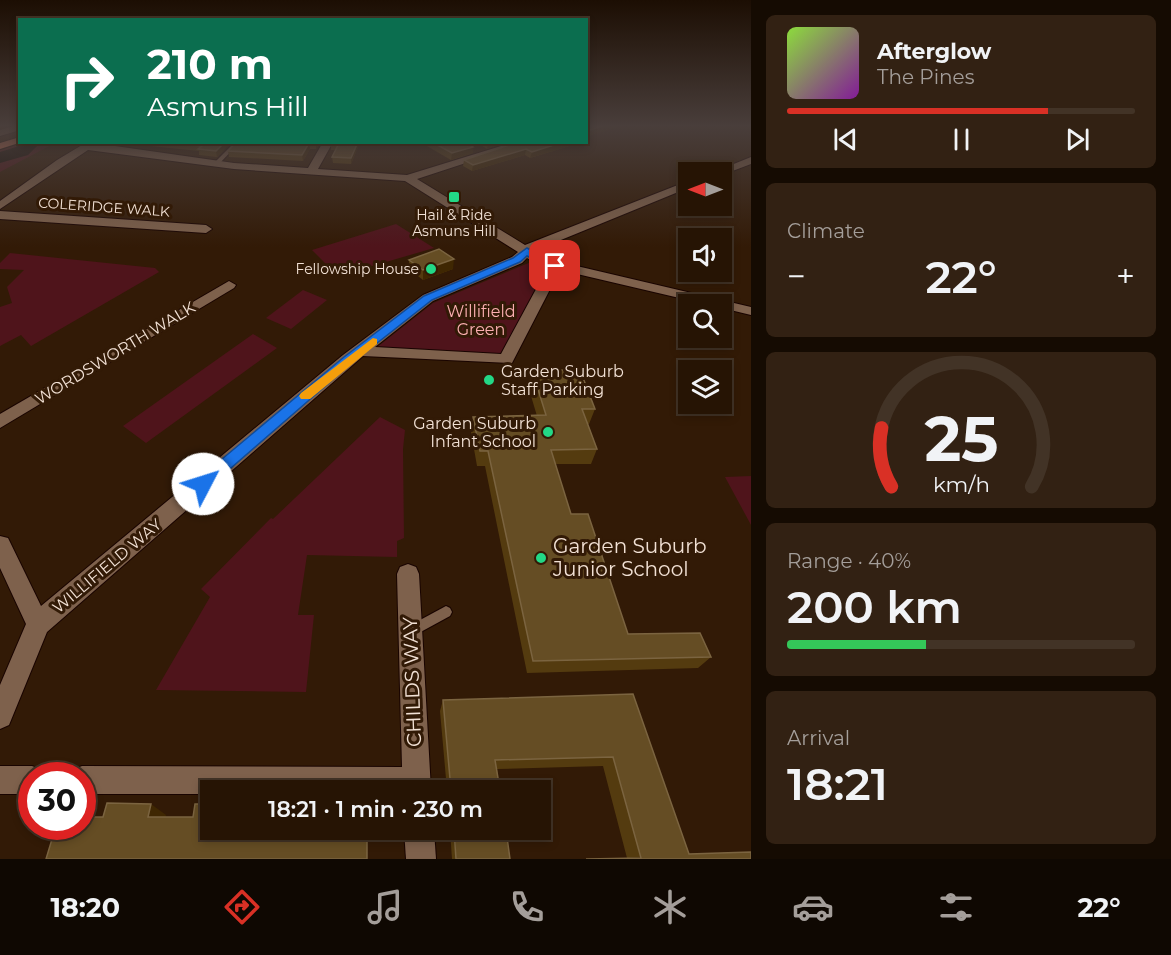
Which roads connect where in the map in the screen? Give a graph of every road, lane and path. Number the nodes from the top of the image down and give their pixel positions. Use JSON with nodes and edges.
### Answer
{"nodes":[{"id":1,"x":56,"y":166,"type":"edge"},
{"id":2,"x":241,"y":166,"type":"edge"},
{"id":3,"x":314,"y":166,"type":"edge"},
{"id":4,"x":447,"y":166,"type":"edge"},
{"id":5,"x":311,"y":172,"type":"junction"},
{"id":6,"x":408,"y":178,"type":"junction"},
{"id":7,"x":678,"y":188,"type":"edge"},
{"id":8,"x":0,"y":206,"type":"edge"},
{"id":9,"x":0,"y":215,"type":"edge"},
{"id":10,"x":206,"y":229,"type":"dead end"},
{"id":11,"x":527,"y":251,"type":"junction"},
{"id":12,"x":555,"y":266,"type":"junction"},
{"id":13,"x":229,"y":285,"type":"dead end"},
{"id":14,"x":751,"y":311,"type":"edge"},
{"id":15,"x":362,"y":351,"type":"junction"},
{"id":16,"x":0,"y":422,"type":"edge"},
{"id":17,"x":0,"y":545,"type":"edge"},
{"id":18,"x":408,"y":574,"type":"dead end"},
{"id":19,"x":446,"y":612,"type":"dead end"},
{"id":20,"x":38,"y":624,"type":"junction"},
{"id":21,"x":411,"y":632,"type":"junction"},
{"id":22,"x":0,"y":716,"type":"edge"},
{"id":23,"x":0,"y":780,"type":"edge"},
{"id":24,"x":18,"y":780,"type":"edge"},
{"id":25,"x":96,"y":780,"type":"edge"},
{"id":26,"x":416,"y":780,"type":"edge"},
{"id":27,"x":200,"y":782,"type":"edge"},
{"id":28,"x":420,"y":840,"type":"edge"},
{"id":29,"x":421,"y":859,"type":"edge"}],
"edges":[{"from":1,"to":8,"type":"street"},
{"from":2,"to":5,"type":"street"},
{"from":3,"to":5,"type":"street"},
{"from":4,"to":6,"type":"street"},
{"from":5,"to":6,"type":"street"},
{"from":6,"to":11,"type":"street"},
{"from":7,"to":11,"type":"street","name":"WILLIFIELD WAY"},
{"from":9,"to":10,"type":"street","name":"COLERIDGE WALK"},
{"from":11,"to":12,"type":"street"},
{"from":11,"to":15,"type":"street","name":"WILLIFIELD WAY"},
{"from":12,"to":14,"type":"street"},
{"from":12,"to":15,"type":"street"},
{"from":13,"to":16,"type":"street","name":"WORDSWORTH WALK"},
{"from":15,"to":20,"type":"street","name":"WILLIFIELD WAY"},
{"from":17,"to":20,"type":"street"},
{"from":18,"to":21,"type":"street","name":"CHILDS WAY"},
{"from":19,"to":21,"type":"lane"},
{"from":20,"to":22,"type":"street","name":"WILLIFIELD WAY"},
{"from":21,"to":26,"type":"street","name":"CHILDS WAY"},
{"from":23,"to":24,"type":"street"},
{"from":25,"to":27,"type":"street"},
{"from":28,"to":29,"type":"street"}]}
